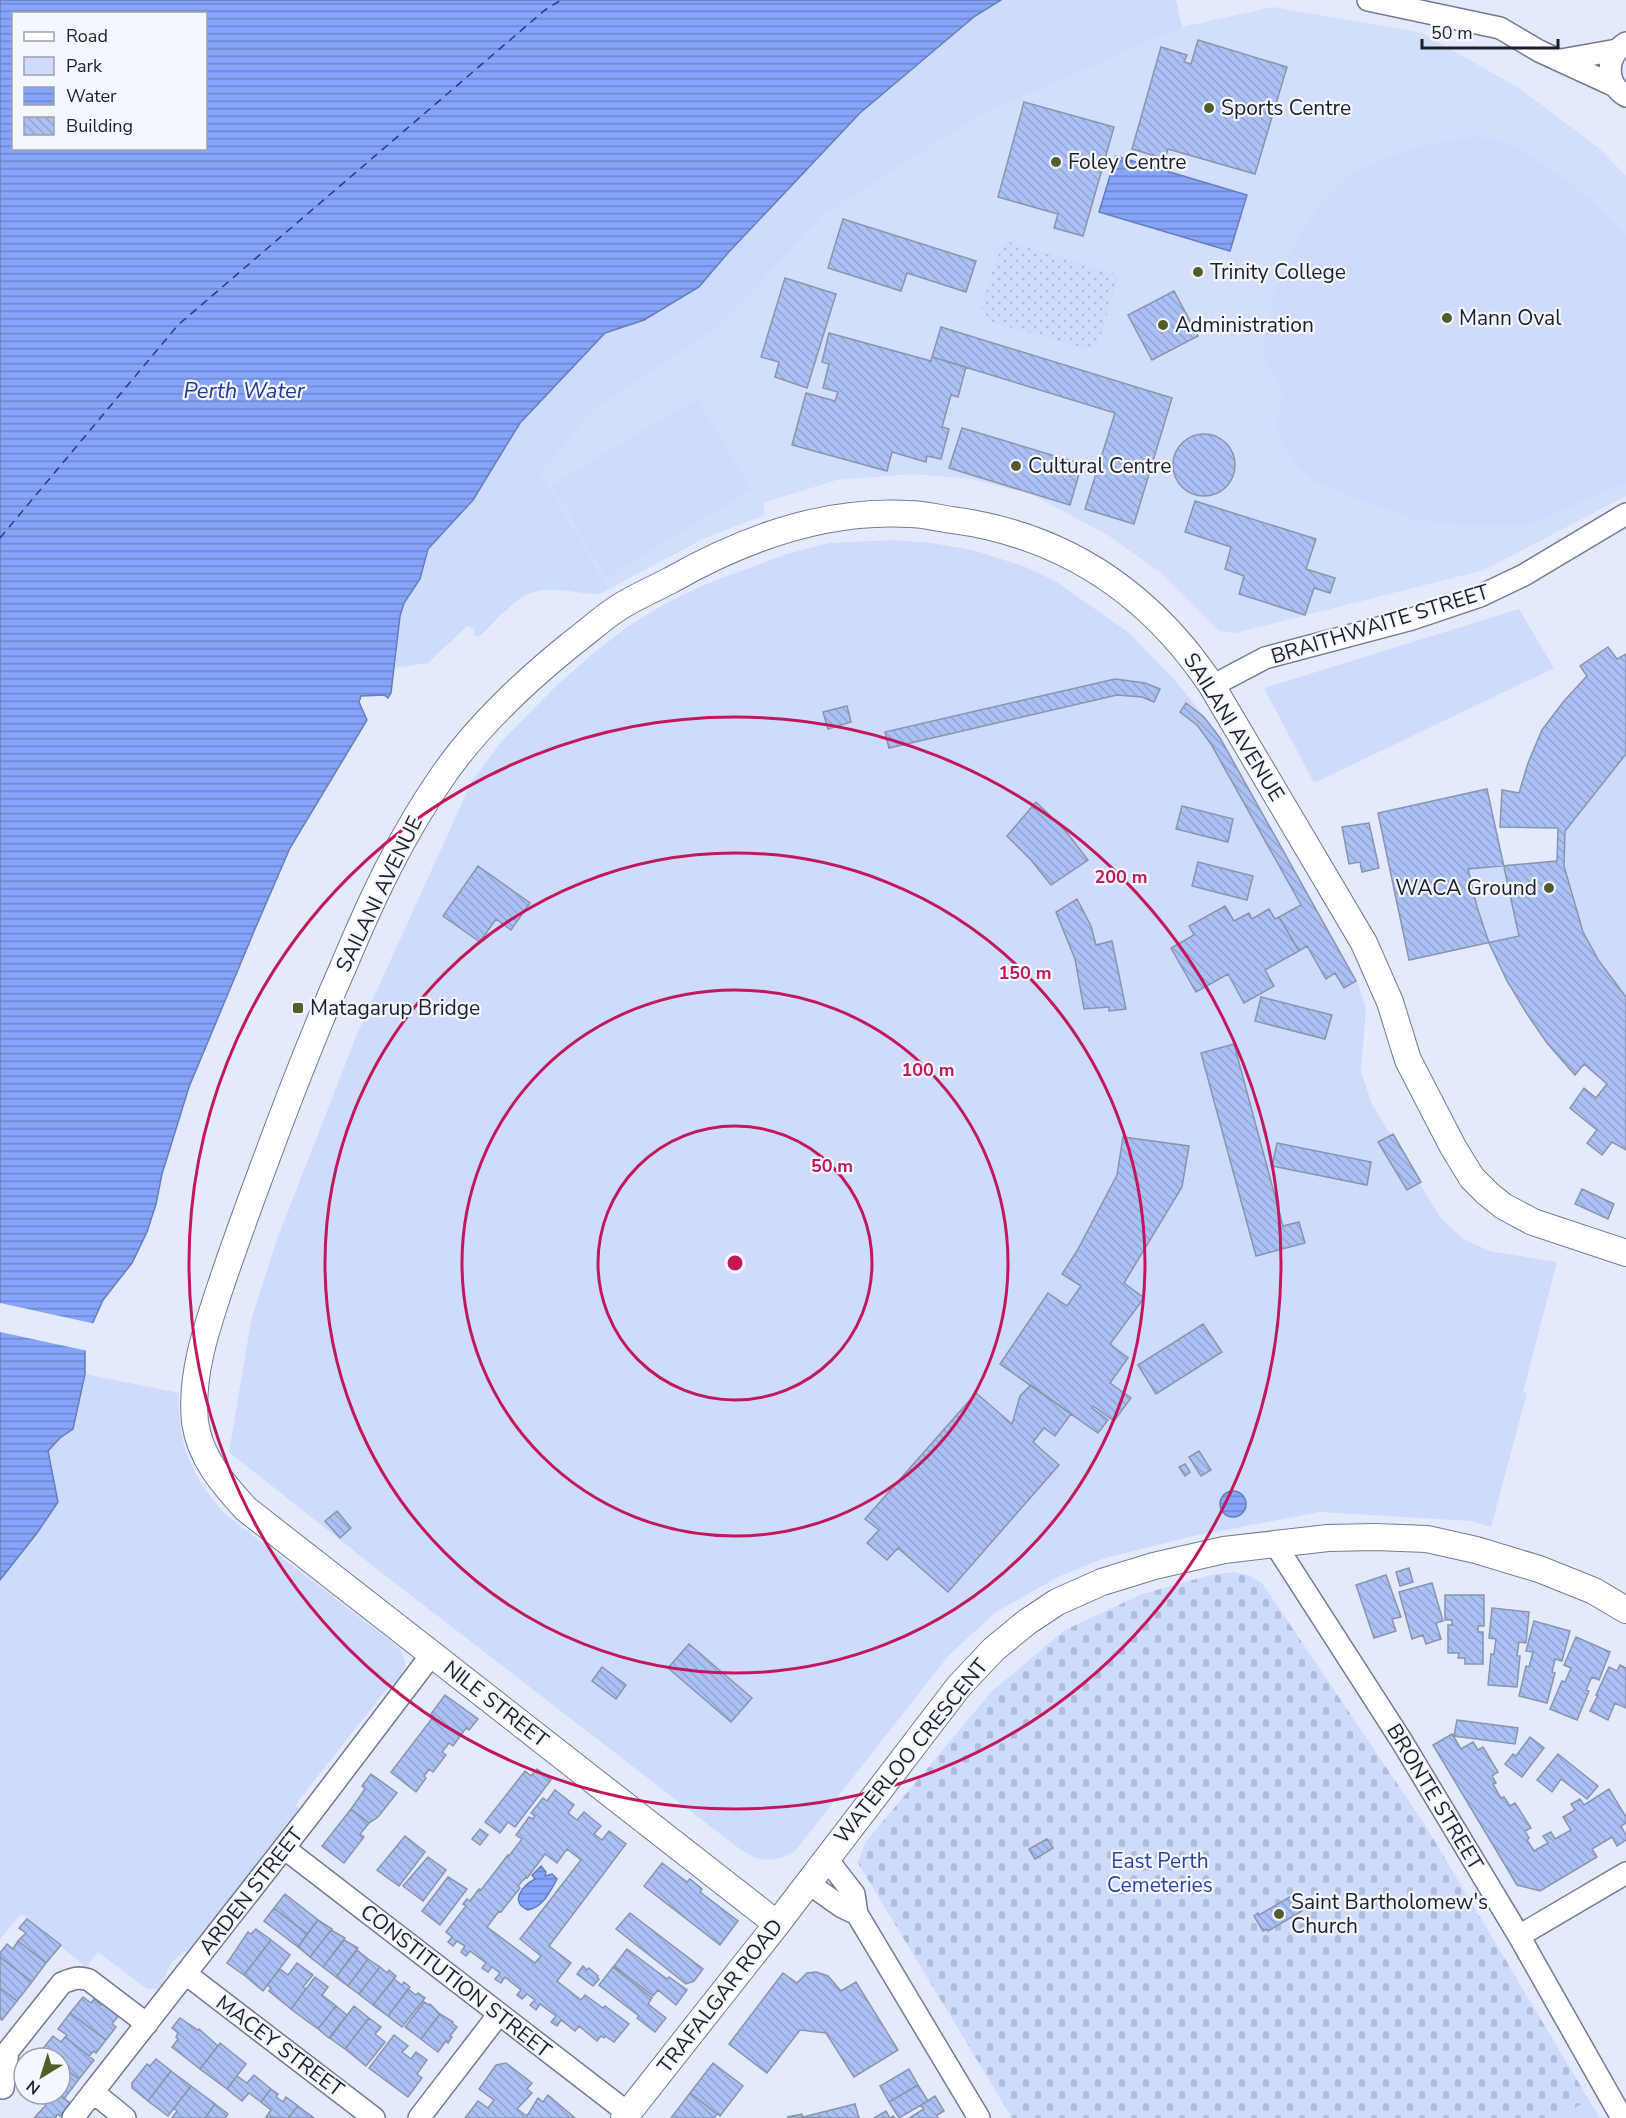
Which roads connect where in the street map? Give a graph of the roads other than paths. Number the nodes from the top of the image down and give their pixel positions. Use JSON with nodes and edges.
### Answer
{"nodes":[{"id":1,"x":1368,"y":0,"type":"edge"},
{"id":2,"x":1621,"y":47,"type":"edge"},
{"id":3,"x":1561,"y":60,"type":"junction"},
{"id":4,"x":1620,"y":91,"type":"edge"},
{"id":5,"x":1626,"y":514,"type":"edge"},
{"id":6,"x":1626,"y":531,"type":"edge"},
{"id":7,"x":1580,"y":543,"type":"junction"},
{"id":8,"x":1212,"y":686,"type":"junction"},
{"id":9,"x":1626,"y":1253,"type":"edge"},
{"id":10,"x":218,"y":1480,"type":"joint"},
{"id":11,"x":1275,"y":1544,"type":"junction"},
{"id":12,"x":1626,"y":1610,"type":"edge"},
{"id":13,"x":432,"y":1654,"type":"junction"},
{"id":14,"x":284,"y":1848,"type":"junction"},
{"id":15,"x":817,"y":1871,"type":"junction"},
{"id":16,"x":1626,"y":1873,"type":"edge"},
{"id":17,"x":857,"y":1914,"type":"junction"},
{"id":18,"x":777,"y":1924,"type":"junction"},
{"id":19,"x":1519,"y":1936,"type":"junction"},
{"id":20,"x":186,"y":1974,"type":"junction"},
{"id":21,"x":499,"y":2014,"type":"junction"},
{"id":22,"x":147,"y":2024,"type":"junction"},
{"id":23,"x":3,"y":2088,"type":"dead end"},
{"id":24,"x":93,"y":2092,"type":"junction"},
{"id":25,"x":626,"y":2115,"type":"edge"},
{"id":26,"x":73,"y":2118,"type":"edge"},
{"id":27,"x":125,"y":2118,"type":"edge"},
{"id":28,"x":374,"y":2118,"type":"edge"},
{"id":29,"x":419,"y":2118,"type":"edge"},
{"id":30,"x":980,"y":2118,"type":"edge"},
{"id":31,"x":1622,"y":2118,"type":"edge"}],
"edges":[{"from":1,"to":3,"type":"street"},
{"from":2,"to":3,"type":"street"},
{"from":2,"to":4,"type":"street"},
{"from":3,"to":4,"type":"street"},
{"from":5,"to":7,"type":"street","name":"BRAITHWAITE STREET"},
{"from":6,"to":7,"type":"street","name":"BRAITHWAITE STREET"},
{"from":7,"to":8,"type":"street","name":"BRAITHWAITE STREET"},
{"from":8,"to":9,"type":"street","name":"SAILANI AVENUE"},
{"from":8,"to":10,"type":"street","name":"SAILANI AVENUE"},
{"from":10,"to":13,"type":"street","name":"NILE STREET"},
{"from":11,"to":12,"type":"street","name":"WATERLOO CRESCENT"},
{"from":11,"to":15,"type":"street","name":"WATERLOO CRESCENT"},
{"from":11,"to":19,"type":"street","name":"BRONTE STREET"},
{"from":13,"to":14,"type":"street","name":"ARDEN STREET"},
{"from":13,"to":18,"type":"street","name":"NILE STREET"},
{"from":14,"to":20,"type":"street","name":"ARDEN STREET"},
{"from":14,"to":21,"type":"street","name":"CONSTITUTION STREET"},
{"from":15,"to":17,"type":"street"},
{"from":15,"to":17,"type":"street"},
{"from":15,"to":18,"type":"street","name":"TRAFALGAR ROAD"},
{"from":16,"to":19,"type":"street"},
{"from":17,"to":30,"type":"street"},
{"from":18,"to":25,"type":"street","name":"TRAFALGAR ROAD"},
{"from":19,"to":31,"type":"street","name":"BRONTE STREET"},
{"from":20,"to":22,"type":"street","name":"ARDEN STREET"},
{"from":20,"to":28,"type":"street","name":"MACEY STREET"},
{"from":21,"to":25,"type":"street","name":"CONSTITUTION STREET"},
{"from":21,"to":29,"type":"street"},
{"from":22,"to":23,"type":"street"},
{"from":22,"to":24,"type":"street","name":"ARDEN STREET"},
{"from":24,"to":26,"type":"street","name":"ARDEN STREET"},
{"from":24,"to":27,"type":"street"}]}
